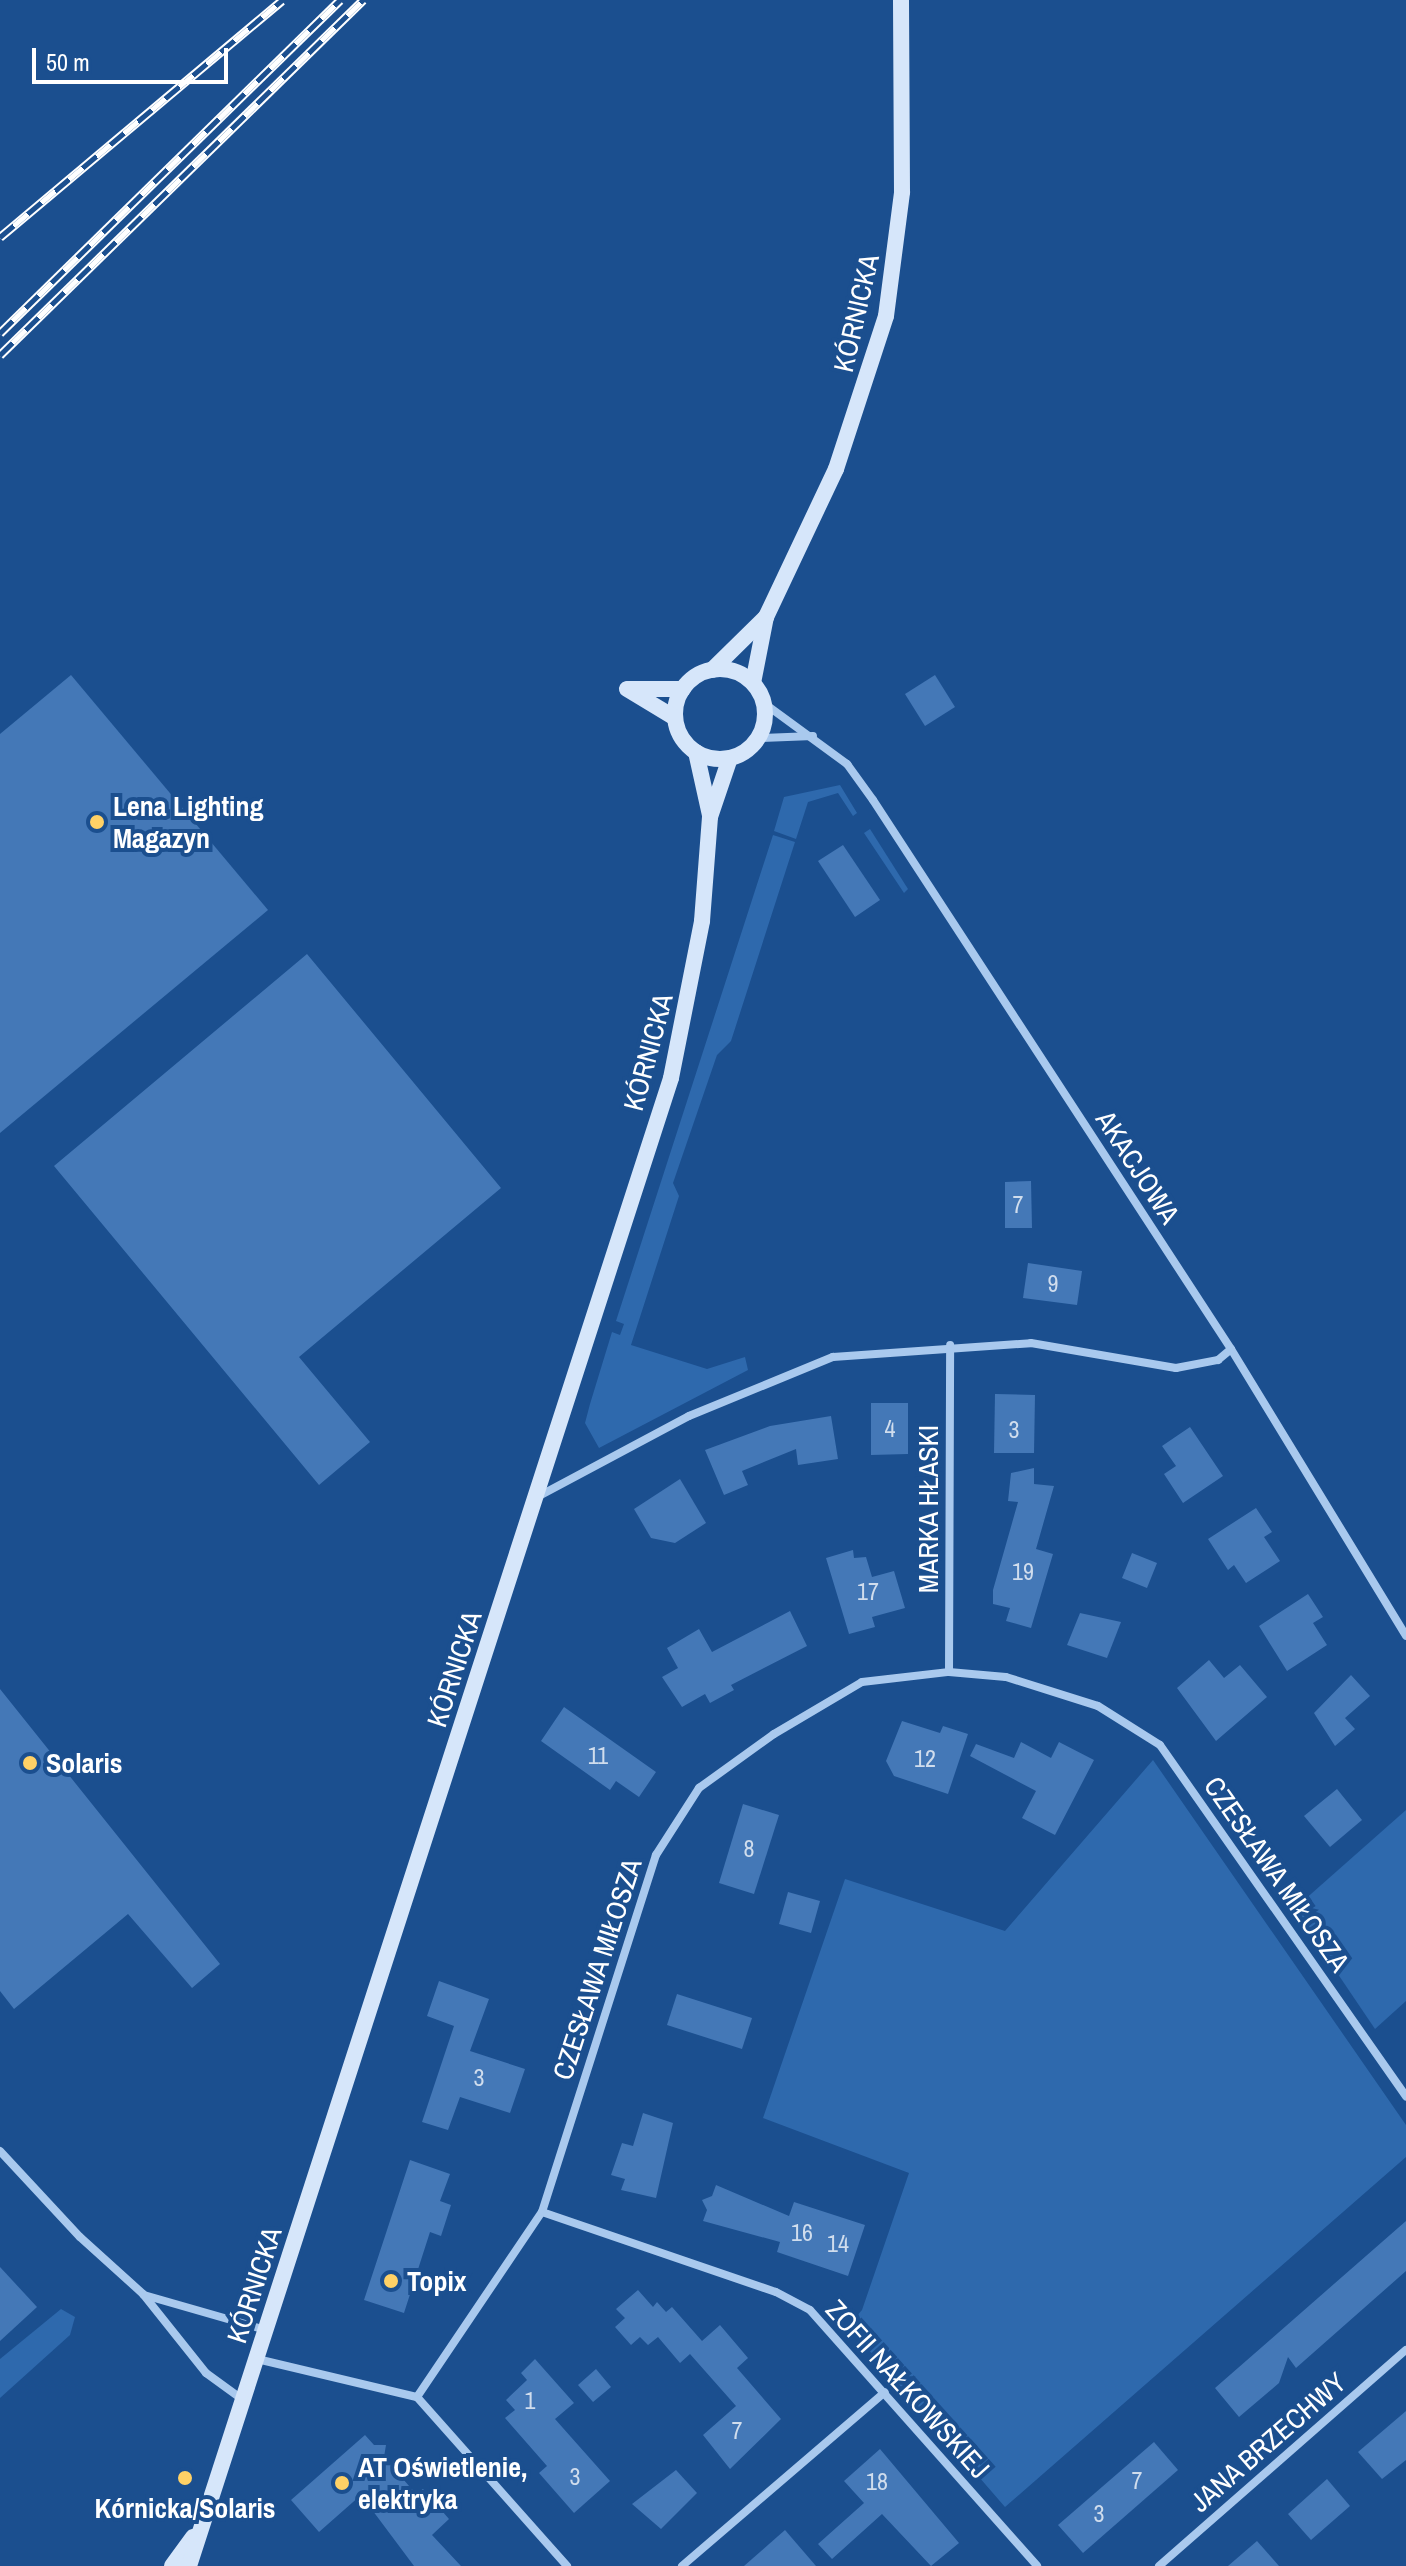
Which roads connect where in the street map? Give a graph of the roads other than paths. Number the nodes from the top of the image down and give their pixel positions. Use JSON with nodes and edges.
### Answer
{"nodes":[{"id":1,"x":901,"y":0,"type":"edge"},
{"id":2,"x":766,"y":617,"type":"junction"},
{"id":3,"x":712,"y":670,"type":"junction"},
{"id":4,"x":753,"y":683,"type":"junction"},
{"id":5,"x":683,"y":689,"type":"junction"},
{"id":6,"x":765,"y":704,"type":"junction"},
{"id":7,"x":675,"y":718,"type":"junction"},
{"id":8,"x":814,"y":736,"type":"junction"},
{"id":9,"x":759,"y":738,"type":"junction"},
{"id":10,"x":696,"y":752,"type":"junction"},
{"id":11,"x":730,"y":758,"type":"junction"},
{"id":12,"x":710,"y":817,"type":"junction"},
{"id":13,"x":950,"y":1345,"type":"junction"},
{"id":14,"x":1231,"y":1349,"type":"junction"},
{"id":15,"x":538,"y":1497,"type":"junction"},
{"id":16,"x":1406,"y":1636,"type":"edge"},
{"id":17,"x":949,"y":1672,"type":"junction"},
{"id":18,"x":1406,"y":2096,"type":"edge"},
{"id":19,"x":0,"y":2151,"type":"edge"},
{"id":20,"x":542,"y":2212,"type":"junction"},
{"id":21,"x":143,"y":2294,"type":"junction"},
{"id":22,"x":267,"y":2330,"type":"junction"},
{"id":23,"x":1406,"y":2350,"type":"edge"},
{"id":24,"x":257,"y":2359,"type":"junction"},
{"id":25,"x":885,"y":2392,"type":"junction"},
{"id":26,"x":417,"y":2397,"type":"junction"},
{"id":27,"x":243,"y":2400,"type":"junction"},
{"id":28,"x":201,"y":2526,"type":"junction"},
{"id":29,"x":172,"y":2566,"type":"edge"},
{"id":30,"x":189,"y":2566,"type":"edge"},
{"id":31,"x":567,"y":2566,"type":"edge"},
{"id":32,"x":682,"y":2566,"type":"edge"},
{"id":33,"x":1037,"y":2566,"type":"edge"},
{"id":34,"x":1159,"y":2566,"type":"edge"}],
"edges":[{"from":1,"to":2,"type":"street","name":"KÓRNICKA"},
{"from":2,"to":3,"type":"street"},
{"from":2,"to":4,"type":"street"},
{"from":3,"to":4,"type":"street"},
{"from":3,"to":5,"type":"street"},
{"from":4,"to":6,"type":"street"},
{"from":5,"to":7,"type":"street"},
{"from":5,"to":7,"type":"street"},
{"from":6,"to":8,"type":"street","name":"AKACJOWA"},
{"from":6,"to":9,"type":"street"},
{"from":7,"to":10,"type":"street"},
{"from":8,"to":9,"type":"street"},
{"from":8,"to":14,"type":"street","name":"AKACJOWA"},
{"from":9,"to":11,"type":"street"},
{"from":10,"to":11,"type":"street"},
{"from":10,"to":12,"type":"street"},
{"from":11,"to":12,"type":"street"},
{"from":12,"to":15,"type":"street","name":"KÓRNICKA"},
{"from":13,"to":14,"type":"street"},
{"from":13,"to":15,"type":"street"},
{"from":13,"to":17,"type":"street","name":"MARKA HŁASKI"},
{"from":14,"to":16,"type":"street","name":"AKACJOWA"},
{"from":15,"to":22,"type":"street","name":"KÓRNICKA"},
{"from":17,"to":18,"type":"street","name":"CZESŁAWA MIŁOSZA"},
{"from":17,"to":20,"type":"street","name":"CZESŁAWA MIŁOSZA"},
{"from":19,"to":21,"type":"street"},
{"from":20,"to":25,"type":"street","name":"ZOFII NAŁKOWSKIEJ"},
{"from":20,"to":26,"type":"street","name":"CZESŁAWA MIŁOSZA"},
{"from":21,"to":22,"type":"street"},
{"from":21,"to":27,"type":"street"},
{"from":22,"to":24,"type":"street","name":"KÓRNICKA"},
{"from":23,"to":34,"type":"street","name":"JANA BRZECHWY"},
{"from":24,"to":26,"type":"street"},
{"from":24,"to":27,"type":"street","name":"KÓRNICKA"},
{"from":25,"to":32,"type":"street"},
{"from":25,"to":33,"type":"street","name":"ZOFII NAŁKOWSKIEJ"},
{"from":26,"to":31,"type":"street"},
{"from":27,"to":28,"type":"street","name":"KÓRNICKA"},
{"from":28,"to":29,"type":"street","name":"KÓRNICKA"},
{"from":28,"to":30,"type":"street","name":"KÓRNICKA"}]}
